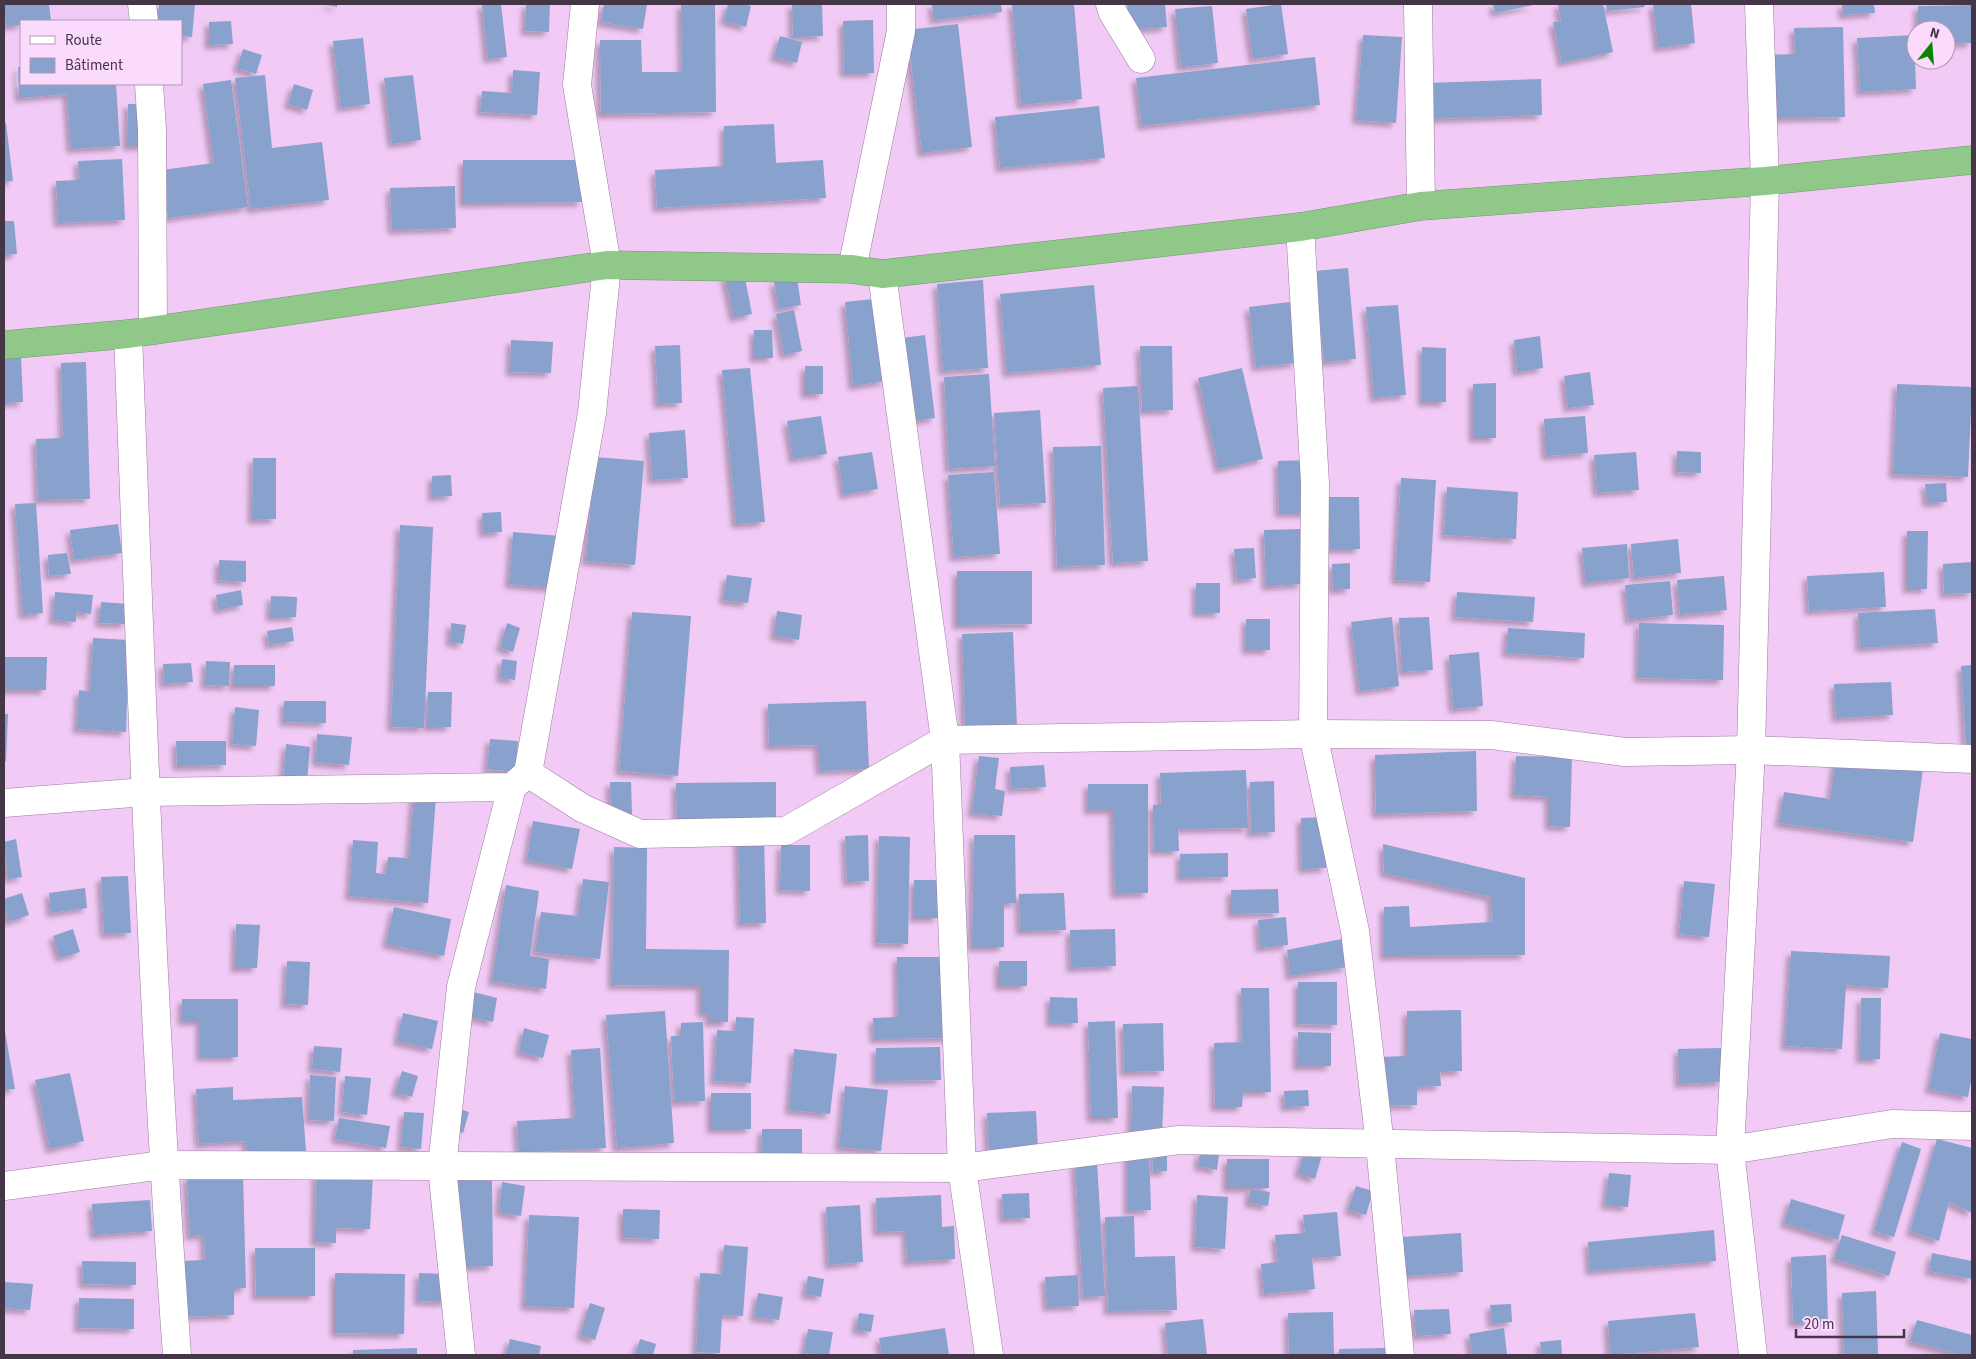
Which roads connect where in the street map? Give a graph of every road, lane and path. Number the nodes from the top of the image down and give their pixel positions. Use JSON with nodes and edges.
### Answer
{"nodes":[{"id":1,"x":142,"y":4,"type":"edge"},
{"id":2,"x":585,"y":4,"type":"edge"},
{"id":3,"x":901,"y":4,"type":"edge"},
{"id":4,"x":1110,"y":4,"type":"edge"},
{"id":5,"x":1418,"y":4,"type":"edge"},
{"id":6,"x":1759,"y":4,"type":"edge"},
{"id":7,"x":144,"y":20,"type":"edge"},
{"id":8,"x":1140,"y":60,"type":"dead end"},
{"id":9,"x":149,"y":85,"type":"edge"},
{"id":10,"x":1972,"y":160,"type":"edge"},
{"id":11,"x":1765,"y":181,"type":"junction"},
{"id":12,"x":1421,"y":206,"type":"junction"},
{"id":13,"x":1300,"y":227,"type":"junction"},
{"id":14,"x":607,"y":265,"type":"junction"},
{"id":15,"x":852,"y":269,"type":"junction"},
{"id":16,"x":882,"y":274,"type":"junction"},
{"id":17,"x":141,"y":332,"type":"junction"},
{"id":18,"x":4,"y":345,"type":"edge"},
{"id":19,"x":1313,"y":734,"type":"junction"},
{"id":20,"x":946,"y":740,"type":"junction"},
{"id":21,"x":1751,"y":750,"type":"junction"},
{"id":22,"x":1972,"y":759,"type":"edge"},
{"id":23,"x":520,"y":780,"type":"junction"},
{"id":24,"x":145,"y":792,"type":"junction"},
{"id":25,"x":4,"y":802,"type":"edge"},
{"id":26,"x":1972,"y":1126,"type":"edge"},
{"id":27,"x":1380,"y":1145,"type":"junction"},
{"id":28,"x":1730,"y":1150,"type":"junction"},
{"id":29,"x":163,"y":1165,"type":"junction"},
{"id":30,"x":442,"y":1167,"type":"junction"},
{"id":31,"x":962,"y":1168,"type":"junction"},
{"id":32,"x":4,"y":1186,"type":"edge"},
{"id":33,"x":177,"y":1355,"type":"edge"},
{"id":34,"x":461,"y":1355,"type":"edge"},
{"id":35,"x":989,"y":1355,"type":"edge"},
{"id":36,"x":1400,"y":1355,"type":"edge"},
{"id":37,"x":1753,"y":1355,"type":"edge"}],
"edges":[{"from":1,"to":7,"type":"street"},
{"from":2,"to":14,"type":"street"},
{"from":3,"to":15,"type":"street"},
{"from":4,"to":8,"type":"street"},
{"from":5,"to":12,"type":"street"},
{"from":6,"to":11,"type":"street"},
{"from":9,"to":17,"type":"street"},
{"from":10,"to":11,"type":"highway"},
{"from":11,"to":12,"type":"highway"},
{"from":11,"to":21,"type":"street"},
{"from":12,"to":13,"type":"highway"},
{"from":13,"to":16,"type":"highway"},
{"from":13,"to":19,"type":"street"},
{"from":14,"to":15,"type":"highway"},
{"from":14,"to":17,"type":"highway"},
{"from":14,"to":23,"type":"street"},
{"from":15,"to":16,"type":"highway"},
{"from":16,"to":20,"type":"street"},
{"from":17,"to":18,"type":"highway"},
{"from":17,"to":24,"type":"street"},
{"from":19,"to":20,"type":"street"},
{"from":19,"to":21,"type":"street"},
{"from":19,"to":27,"type":"street"},
{"from":20,"to":23,"type":"street"},
{"from":20,"to":31,"type":"street"},
{"from":21,"to":22,"type":"street"},
{"from":21,"to":28,"type":"street"},
{"from":23,"to":24,"type":"street"},
{"from":23,"to":30,"type":"street"},
{"from":24,"to":25,"type":"street"},
{"from":24,"to":29,"type":"street"},
{"from":26,"to":28,"type":"street"},
{"from":27,"to":28,"type":"street"},
{"from":27,"to":31,"type":"street"},
{"from":27,"to":36,"type":"street"},
{"from":28,"to":37,"type":"street"},
{"from":29,"to":30,"type":"street"},
{"from":29,"to":32,"type":"street"},
{"from":29,"to":33,"type":"street"},
{"from":30,"to":31,"type":"street"},
{"from":30,"to":34,"type":"street"},
{"from":31,"to":35,"type":"street"}]}
